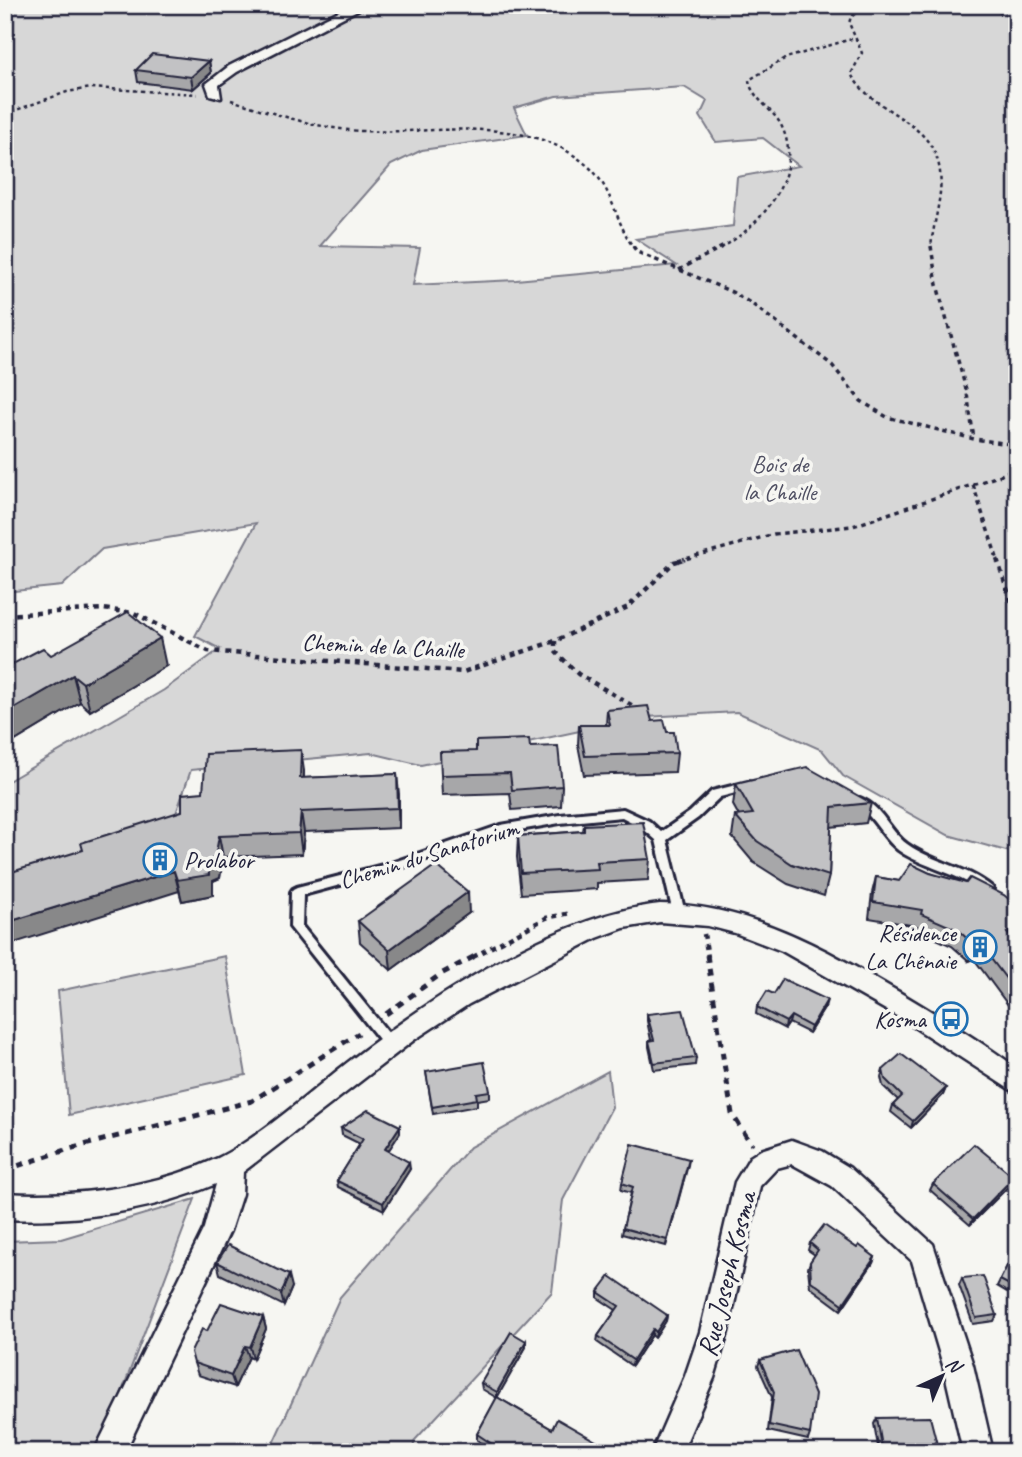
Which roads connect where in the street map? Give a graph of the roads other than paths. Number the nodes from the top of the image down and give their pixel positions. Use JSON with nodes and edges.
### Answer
{"nodes":[{"id":1,"x":361,"y":5,"type":"edge"},
{"id":2,"x":216,"y":95,"type":"road end"},
{"id":3,"x":766,"y":781,"type":"edge"},
{"id":4,"x":845,"y":794,"type":"edge"},
{"id":5,"x":661,"y":838,"type":"junction"},
{"id":6,"x":999,"y":902,"type":"edge"},
{"id":7,"x":690,"y":915,"type":"junction"},
{"id":8,"x":390,"y":1044,"type":"junction"},
{"id":9,"x":1017,"y":1083,"type":"edge"},
{"id":10,"x":230,"y":1165,"type":"junction"},
{"id":11,"x":5,"y":1206,"type":"edge"},
{"id":12,"x":109,"y":1452,"type":"edge"},
{"id":13,"x":667,"y":1452,"type":"edge"},
{"id":14,"x":978,"y":1452,"type":"edge"}],
"edges":[{"from":1,"to":2,"type":"street"},
{"from":3,"to":5,"type":"lane"},
{"from":4,"to":6,"type":"lane"},
{"from":5,"to":7,"type":"lane"},
{"from":5,"to":8,"type":"lane","name":"Chemin du Sanatorium"},
{"from":7,"to":8,"type":"street"},
{"from":7,"to":9,"type":"street"},
{"from":8,"to":10,"type":"street"},
{"from":10,"to":11,"type":"street"},
{"from":10,"to":12,"type":"street"},
{"from":13,"to":14,"type":"street","name":"Rue Joseph Kosma"}]}
